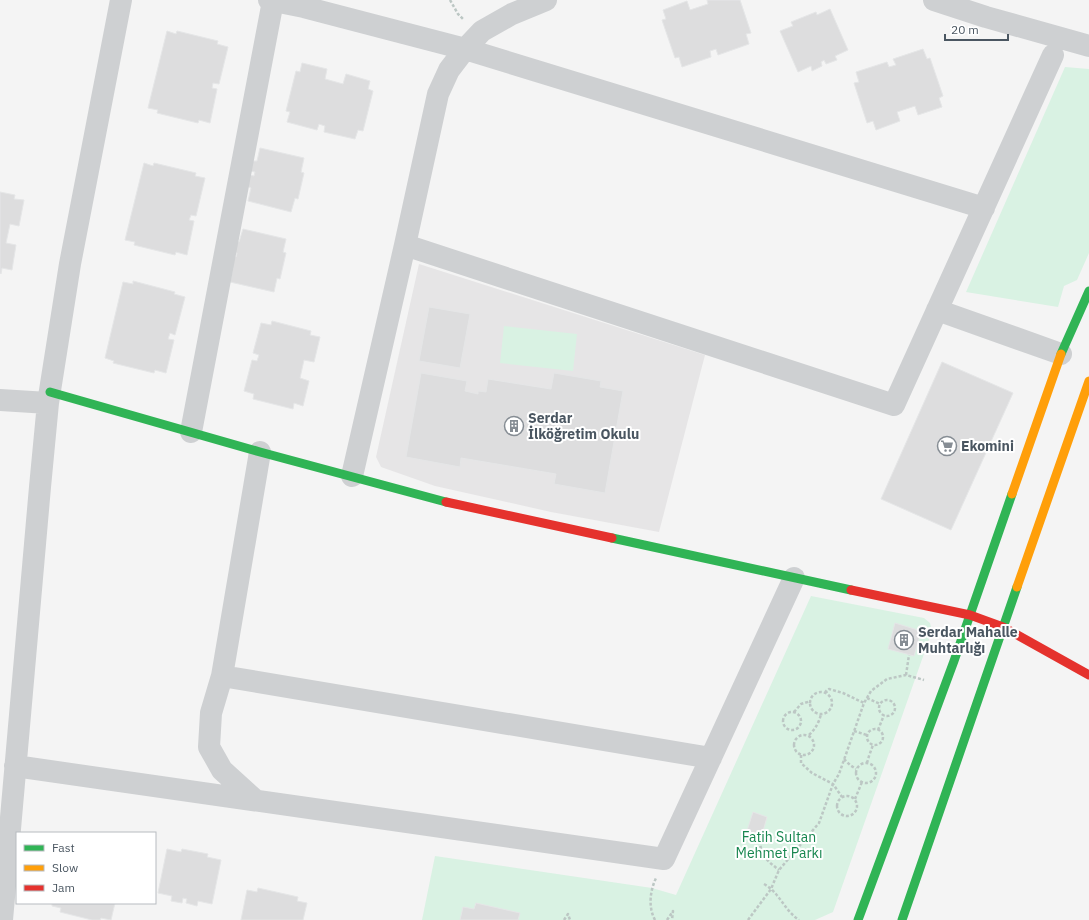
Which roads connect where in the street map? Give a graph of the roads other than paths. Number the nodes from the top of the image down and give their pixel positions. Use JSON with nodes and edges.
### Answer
{"nodes":[{"id":1,"x":121,"y":0,"type":"edge"},
{"id":2,"x":271,"y":0,"type":"edge"},
{"id":3,"x":546,"y":0,"type":"edge"},
{"id":4,"x":934,"y":0,"type":"edge"},
{"id":5,"x":1089,"y":46,"type":"edge"},
{"id":6,"x":465,"y":49,"type":"junction"},
{"id":7,"x":1053,"y":55,"type":"dead end"},
{"id":8,"x":984,"y":208,"type":"junction"},
{"id":9,"x":405,"y":245,"type":"junction"},
{"id":10,"x":1089,"y":291,"type":"edge"},
{"id":11,"x":937,"y":310,"type":"junction"},
{"id":12,"x":1061,"y":354,"type":"junction"},
{"id":13,"x":1089,"y":381,"type":"edge"},
{"id":14,"x":49,"y":398,"type":"junction"},
{"id":15,"x":0,"y":400,"type":"edge"},
{"id":16,"x":191,"y":432,"type":"junction"},
{"id":17,"x":260,"y":452,"type":"junction"},
{"id":18,"x":352,"y":476,"type":"junction"},
{"id":19,"x":794,"y":578,"type":"junction"},
{"id":20,"x":970,"y":615,"type":"junction"},
{"id":21,"x":1003,"y":627,"type":"junction"},
{"id":22,"x":1089,"y":675,"type":"edge"},
{"id":23,"x":222,"y":676,"type":"junction"},
{"id":24,"x":710,"y":758,"type":"junction"},
{"id":25,"x":15,"y":766,"type":"junction"},
{"id":26,"x":255,"y":800,"type":"junction"},
{"id":27,"x":2,"y":920,"type":"edge"},
{"id":28,"x":858,"y":920,"type":"edge"},
{"id":29,"x":902,"y":920,"type":"edge"}],
"edges":[{"from":1,"to":14,"type":"street"},
{"from":2,"to":6,"type":"street"},
{"from":2,"to":16,"type":"street"},
{"from":3,"to":6,"type":"street"},
{"from":4,"to":5,"type":"street"},
{"from":6,"to":8,"type":"street"},
{"from":6,"to":9,"type":"street"},
{"from":7,"to":8,"type":"street"},
{"from":8,"to":11,"type":"street"},
{"from":9,"to":11,"type":"street"},
{"from":9,"to":18,"type":"street"},
{"from":10,"to":12,"type":"main road"},
{"from":11,"to":12,"type":"street"},
{"from":12,"to":20,"type":"main road"},
{"from":13,"to":21,"type":"main road"},
{"from":14,"to":15,"type":"street"},
{"from":14,"to":16,"type":"main road"},
{"from":14,"to":25,"type":"street"},
{"from":16,"to":17,"type":"main road"},
{"from":17,"to":18,"type":"main road"},
{"from":17,"to":23,"type":"street"},
{"from":18,"to":19,"type":"main road"},
{"from":19,"to":20,"type":"main road"},
{"from":19,"to":24,"type":"street"},
{"from":20,"to":21,"type":"main road"},
{"from":20,"to":28,"type":"main road"},
{"from":21,"to":22,"type":"main road"},
{"from":21,"to":29,"type":"main road"},
{"from":23,"to":24,"type":"street"},
{"from":23,"to":26,"type":"street"},
{"from":24,"to":26,"type":"street"},
{"from":25,"to":26,"type":"street"},
{"from":25,"to":27,"type":"street"}]}
